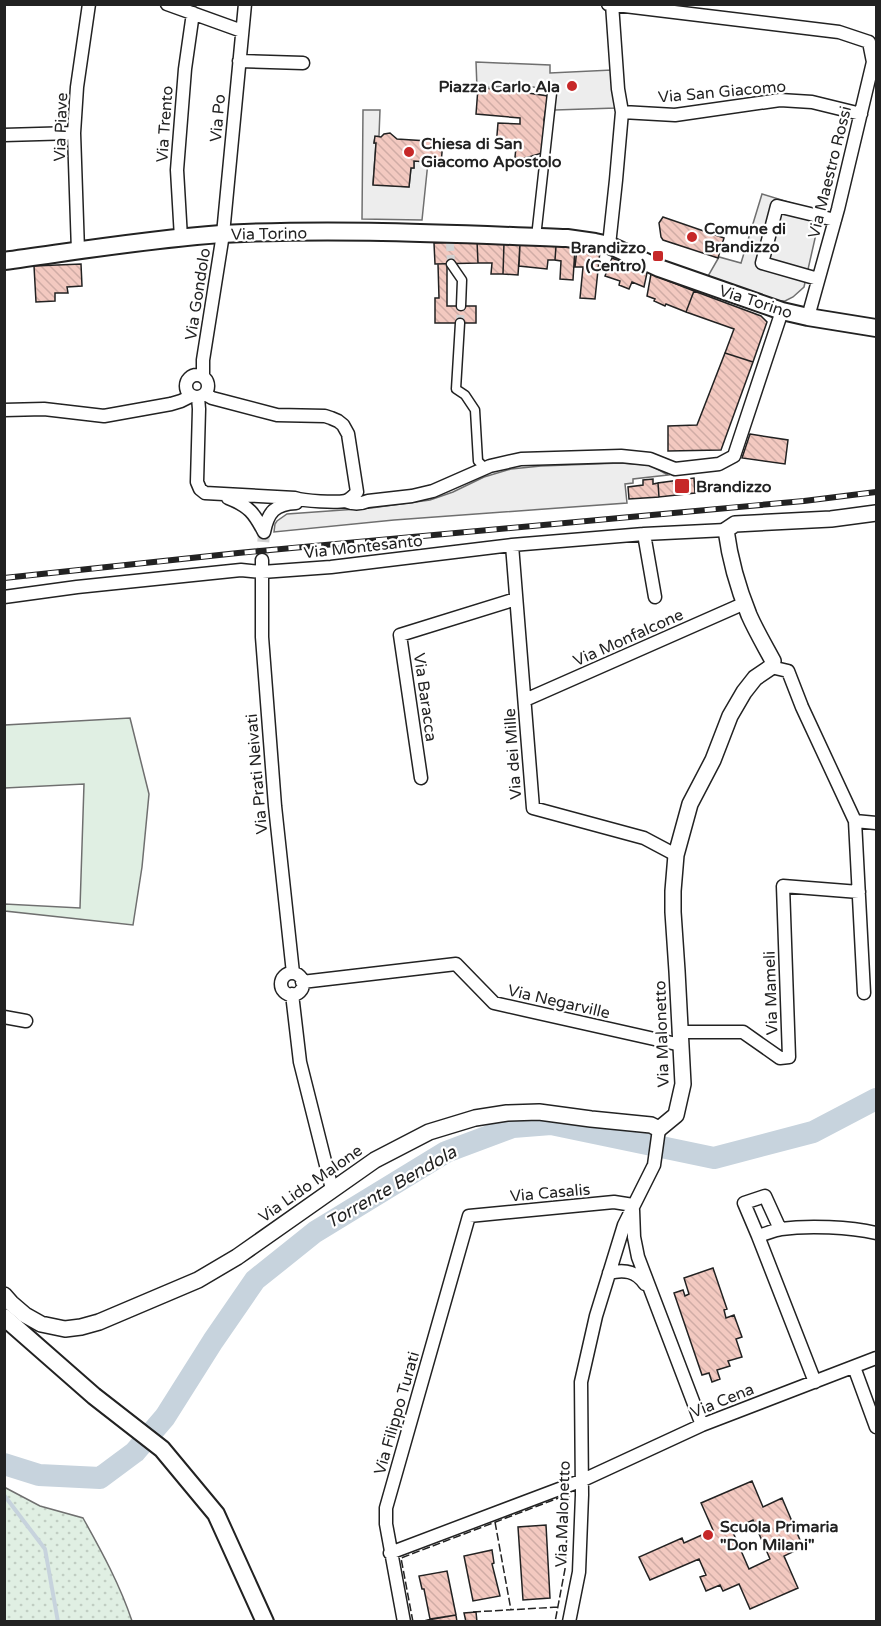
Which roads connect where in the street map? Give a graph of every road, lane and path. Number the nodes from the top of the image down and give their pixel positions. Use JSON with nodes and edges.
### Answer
{"nodes":[{"id":1,"x":88,"y":4,"type":"edge"},
{"id":2,"x":167,"y":4,"type":"edge"},
{"id":3,"x":244,"y":4,"type":"edge"},
{"id":4,"x":610,"y":5,"type":"edge"},
{"id":5,"x":193,"y":14,"type":"junction"},
{"id":6,"x":242,"y":31,"type":"junction"},
{"id":7,"x":872,"y":41,"type":"edge"},
{"id":8,"x":239,"y":61,"type":"junction"},
{"id":9,"x":303,"y":63,"type":"dead end"},
{"id":10,"x":552,"y":93,"type":"dead end"},
{"id":11,"x":622,"y":112,"type":"junction"},
{"id":12,"x":861,"y":114,"type":"junction"},
{"id":13,"x":74,"y":133,"type":"junction"},
{"id":14,"x":4,"y":135,"type":"edge"},
{"id":15,"x":835,"y":220,"type":"junction"},
{"id":16,"x":223,"y":234,"type":"junction"},
{"id":17,"x":536,"y":237,"type":"junction"},
{"id":18,"x":181,"y":238,"type":"junction"},
{"id":19,"x":609,"y":245,"type":"junction"},
{"id":20,"x":78,"y":251,"type":"junction"},
{"id":21,"x":4,"y":261,"type":"edge"},
{"id":22,"x":451,"y":264,"type":"tunnel mouth"},
{"id":23,"x":818,"y":279,"type":"junction"},
{"id":24,"x":461,"y":306,"type":"tunnel mouth"},
{"id":25,"x":782,"y":311,"type":"junction"},
{"id":26,"x":808,"y":317,"type":"junction"},
{"id":27,"x":460,"y":323,"type":"tunnel mouth"},
{"id":28,"x":876,"y":328,"type":"edge"},
{"id":29,"x":196,"y":388,"type":"junction"},
{"id":30,"x":4,"y":410,"type":"edge"},
{"id":31,"x":485,"y":468,"type":"junction"},
{"id":32,"x":357,"y":492,"type":"junction"},
{"id":33,"x":219,"y":494,"type":"junction"},
{"id":34,"x":305,"y":501,"type":"junction"},
{"id":35,"x":345,"y":501,"type":"junction"},
{"id":36,"x":369,"y":501,"type":"junction"},
{"id":37,"x":876,"y":513,"type":"edge"},
{"id":38,"x":726,"y":530,"type":"junction"},
{"id":39,"x":644,"y":534,"type":"junction"},
{"id":40,"x":512,"y":545,"type":"junction"},
{"id":41,"x":262,"y":566,"type":"junction"},
{"id":42,"x":4,"y":597,"type":"edge"},
{"id":43,"x":655,"y":597,"type":"dead end"},
{"id":44,"x":516,"y":599,"type":"junction"},
{"id":45,"x":745,"y":603,"type":"junction"},
{"id":46,"x":771,"y":667,"type":"junction"},
{"id":47,"x":525,"y":700,"type":"junction"},
{"id":48,"x":421,"y":778,"type":"dead end"},
{"id":49,"x":855,"y":821,"type":"junction"},
{"id":50,"x":876,"y":823,"type":"edge"},
{"id":51,"x":676,"y":855,"type":"junction"},
{"id":52,"x":859,"y":892,"type":"junction"},
{"id":53,"x":298,"y":978,"type":"junction"},
{"id":54,"x":864,"y":993,"type":"dead end"},
{"id":55,"x":292,"y":994,"type":"junction"},
{"id":56,"x":4,"y":1017,"type":"edge"},
{"id":57,"x":26,"y":1021,"type":"dead end"},
{"id":58,"x":680,"y":1038,"type":"junction"},
{"id":59,"x":658,"y":1133,"type":"junction"},
{"id":60,"x":332,"y":1189,"type":"junction"},
{"id":61,"x":633,"y":1205,"type":"junction"},
{"id":62,"x":469,"y":1216,"type":"joint"},
{"id":63,"x":780,"y":1229,"type":"junction"},
{"id":64,"x":876,"y":1233,"type":"edge"},
{"id":65,"x":758,"y":1236,"type":"junction"},
{"id":66,"x":609,"y":1273,"type":"junction"},
{"id":67,"x":651,"y":1293,"type":"junction"},
{"id":68,"x":4,"y":1295,"type":"edge"},
{"id":69,"x":4,"y":1317,"type":"edge"},
{"id":70,"x":876,"y":1358,"type":"edge"},
{"id":71,"x":854,"y":1367,"type":"junction"},
{"id":72,"x":815,"y":1382,"type":"junction"},
{"id":73,"x":702,"y":1425,"type":"junction"},
{"id":74,"x":876,"y":1427,"type":"edge"},
{"id":75,"x":583,"y":1480,"type":"junction"},
{"id":76,"x":390,"y":1553,"type":"junction"},
{"id":77,"x":264,"y":1622,"type":"edge"},
{"id":78,"x":404,"y":1622,"type":"edge"},
{"id":79,"x":569,"y":1622,"type":"edge"}],
"edges":[{"from":1,"to":13,"type":"street","name":"Via Piave"},
{"from":2,"to":5,"type":"street"},
{"from":3,"to":6,"type":"street","name":"Via Po"},
{"from":4,"to":7,"type":"street"},
{"from":4,"to":11,"type":"street"},
{"from":5,"to":6,"type":"street"},
{"from":5,"to":18,"type":"street","name":"Via Trento"},
{"from":6,"to":8,"type":"street","name":"Via Po"},
{"from":7,"to":12,"type":"street","name":"Via Maestro Rossi"},
{"from":8,"to":9,"type":"street"},
{"from":8,"to":16,"type":"street","name":"Via Po"},
{"from":10,"to":17,"type":"street"},
{"from":11,"to":12,"type":"street","name":"Via San Giacomo"},
{"from":11,"to":19,"type":"street"},
{"from":12,"to":15,"type":"street","name":"Via Maestro Rossi"},
{"from":13,"to":14,"type":"street"},
{"from":13,"to":20,"type":"street","name":"Via Piave"},
{"from":15,"to":23,"type":"street","name":"Via Maestro Rossi"},
{"from":15,"to":23,"type":"street"},
{"from":16,"to":17,"type":"main road","name":"Via Torino"},
{"from":16,"to":18,"type":"main road","name":"Via Torino"},
{"from":16,"to":29,"type":"street","name":"Via Gondolo"},
{"from":17,"to":19,"type":"main road","name":"Via Torino"},
{"from":18,"to":20,"type":"main road","name":"Via Torino"},
{"from":19,"to":25,"type":"main road","name":"Via Torino"},
{"from":20,"to":21,"type":"main road","name":"Via Torino"},
{"from":22,"to":24,"type":"street"},
{"from":23,"to":26,"type":"street","name":"Via Maestro Rossi"},
{"from":25,"to":26,"type":"main road","name":"Via Torino"},
{"from":25,"to":31,"type":"street"},
{"from":26,"to":28,"type":"main road","name":"Via Torino"},
{"from":27,"to":31,"type":"street"},
{"from":29,"to":30,"type":"street","name":"Via Gondolo"},
{"from":29,"to":32,"type":"street"},
{"from":29,"to":33,"type":"street"},
{"from":31,"to":36,"type":"street"},
{"from":32,"to":35,"type":"street"},
{"from":32,"to":36,"type":"street"},
{"from":33,"to":34,"type":"street"},
{"from":33,"to":34,"type":"street"},
{"from":34,"to":35,"type":"street"},
{"from":35,"to":36,"type":"street"},
{"from":37,"to":38,"type":"street"},
{"from":38,"to":39,"type":"street","name":"Via Montesanto"},
{"from":38,"to":45,"type":"street"},
{"from":39,"to":40,"type":"street","name":"Via Montesanto"},
{"from":39,"to":43,"type":"street"},
{"from":40,"to":41,"type":"street","name":"Via Montesanto"},
{"from":40,"to":44,"type":"street","name":"Via dei Mille"},
{"from":41,"to":42,"type":"street","name":"Via Montesanto"},
{"from":41,"to":53,"type":"street","name":"Via Prati Neivati"},
{"from":44,"to":47,"type":"street","name":"Via dei Mille"},
{"from":44,"to":48,"type":"street","name":"Via Baracca"},
{"from":45,"to":46,"type":"street"},
{"from":45,"to":47,"type":"street","name":"Via Monfalcone"},
{"from":46,"to":49,"type":"street"},
{"from":46,"to":51,"type":"street","name":"Via Malonetto"},
{"from":47,"to":51,"type":"street","name":"Via dei Mille"},
{"from":49,"to":50,"type":"street"},
{"from":49,"to":52,"type":"street"},
{"from":51,"to":58,"type":"street","name":"Via Malonetto"},
{"from":52,"to":54,"type":"street"},
{"from":52,"to":58,"type":"street","name":"Via Mameli"},
{"from":53,"to":55,"type":"street"},
{"from":53,"to":55,"type":"street"},
{"from":53,"to":58,"type":"street","name":"Via Negarville"},
{"from":55,"to":60,"type":"street"},
{"from":56,"to":57,"type":"street"},
{"from":58,"to":59,"type":"street","name":"Via Malonetto"},
{"from":59,"to":60,"type":"street","name":"Via Lido Malone"},
{"from":59,"to":61,"type":"street","name":"Via Malonetto"},
{"from":60,"to":68,"type":"street","name":"Via Lido Malone"},
{"from":61,"to":62,"type":"street","name":"Via Casalis"},
{"from":61,"to":66,"type":"street","name":"Via Malonetto"},
{"from":61,"to":67,"type":"street"},
{"from":62,"to":76,"type":"street","name":"Via Filippo Turati"},
{"from":63,"to":64,"type":"street"},
{"from":63,"to":65,"type":"street"},
{"from":63,"to":65,"type":"street"},
{"from":65,"to":72,"type":"street"},
{"from":66,"to":67,"type":"street"},
{"from":66,"to":75,"type":"street","name":"Via Malonetto"},
{"from":67,"to":73,"type":"street"},
{"from":69,"to":77,"type":"main road"},
{"from":70,"to":71,"type":"street","name":"Via Cena"},
{"from":71,"to":72,"type":"street","name":"Via Cena"},
{"from":71,"to":74,"type":"street"},
{"from":72,"to":73,"type":"street","name":"Via Cena"},
{"from":73,"to":75,"type":"street","name":"Via Cena"},
{"from":75,"to":76,"type":"street","name":"Via Cena"},
{"from":75,"to":79,"type":"street","name":"Via Malonetto"},
{"from":76,"to":78,"type":"street","name":"Via Filippo Turati"}]}
